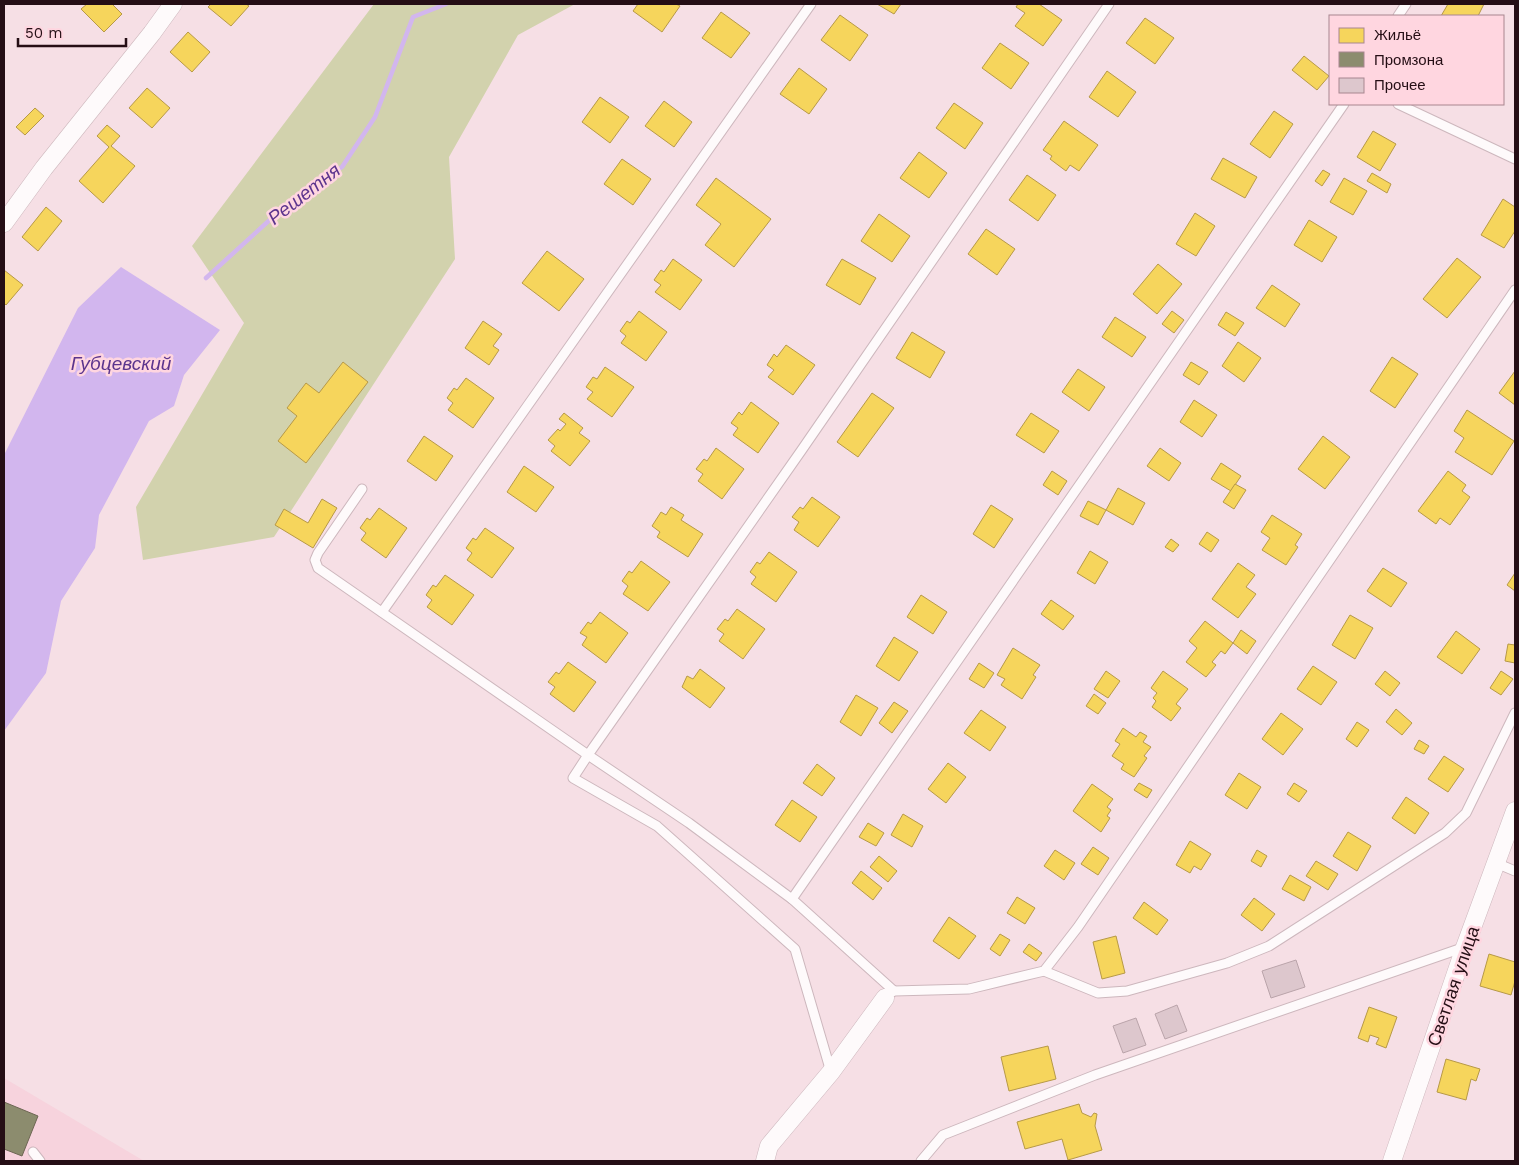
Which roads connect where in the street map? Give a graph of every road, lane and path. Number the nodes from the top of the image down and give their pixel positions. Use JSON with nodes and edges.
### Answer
{"nodes":[{"id":1,"x":173,"y":4,"type":"edge"},
{"id":2,"x":811,"y":4,"type":"edge"},
{"id":3,"x":1109,"y":4,"type":"edge"},
{"id":4,"x":1406,"y":4,"type":"edge"},
{"id":5,"x":1399,"y":15,"type":"edge"},
{"id":6,"x":1343,"y":105,"type":"edge"},
{"id":7,"x":1400,"y":105,"type":"edge"},
{"id":8,"x":1515,"y":159,"type":"edge"},
{"id":9,"x":4,"y":223,"type":"edge"},
{"id":10,"x":1515,"y":290,"type":"edge"},
{"id":11,"x":362,"y":489,"type":"dead end"},
{"id":12,"x":382,"y":612,"type":"junction"},
{"id":13,"x":1515,"y":712,"type":"edge"},
{"id":14,"x":588,"y":755,"type":"junction"},
{"id":15,"x":1515,"y":811,"type":"edge"},
{"id":16,"x":1496,"y":863,"type":"junction"},
{"id":17,"x":1515,"y":871,"type":"edge"},
{"id":18,"x":792,"y":900,"type":"junction"},
{"id":19,"x":1465,"y":947,"type":"junction"},
{"id":20,"x":1044,"y":971,"type":"junction"},
{"id":21,"x":890,"y":994,"type":"junction"},
{"id":22,"x":831,"y":1072,"type":"junction"},
{"id":23,"x":33,"y":1152,"type":"dead end"},
{"id":24,"x":40,"y":1161,"type":"edge"},
{"id":25,"x":765,"y":1161,"type":"edge"},
{"id":26,"x":921,"y":1161,"type":"edge"},
{"id":27,"x":1392,"y":1161,"type":"edge"}],
"edges":[{"from":1,"to":9,"type":"street"},
{"from":2,"to":12,"type":"lane"},
{"from":3,"to":14,"type":"lane"},
{"from":4,"to":5,"type":"lane"},
{"from":6,"to":18,"type":"lane"},
{"from":7,"to":8,"type":"lane"},
{"from":10,"to":20,"type":"lane"},
{"from":11,"to":12,"type":"lane"},
{"from":12,"to":14,"type":"lane"},
{"from":13,"to":20,"type":"lane"},
{"from":14,"to":18,"type":"lane"},
{"from":14,"to":22,"type":"lane"},
{"from":15,"to":16,"type":"street","name":"Светлая улица"},
{"from":16,"to":17,"type":"lane"},
{"from":16,"to":19,"type":"street","name":"Светлая улица"},
{"from":18,"to":21,"type":"lane"},
{"from":19,"to":26,"type":"lane"},
{"from":19,"to":27,"type":"street","name":"Светлая улица"},
{"from":20,"to":21,"type":"lane"},
{"from":21,"to":22,"type":"street"},
{"from":22,"to":25,"type":"street"},
{"from":23,"to":24,"type":"lane"}]}
